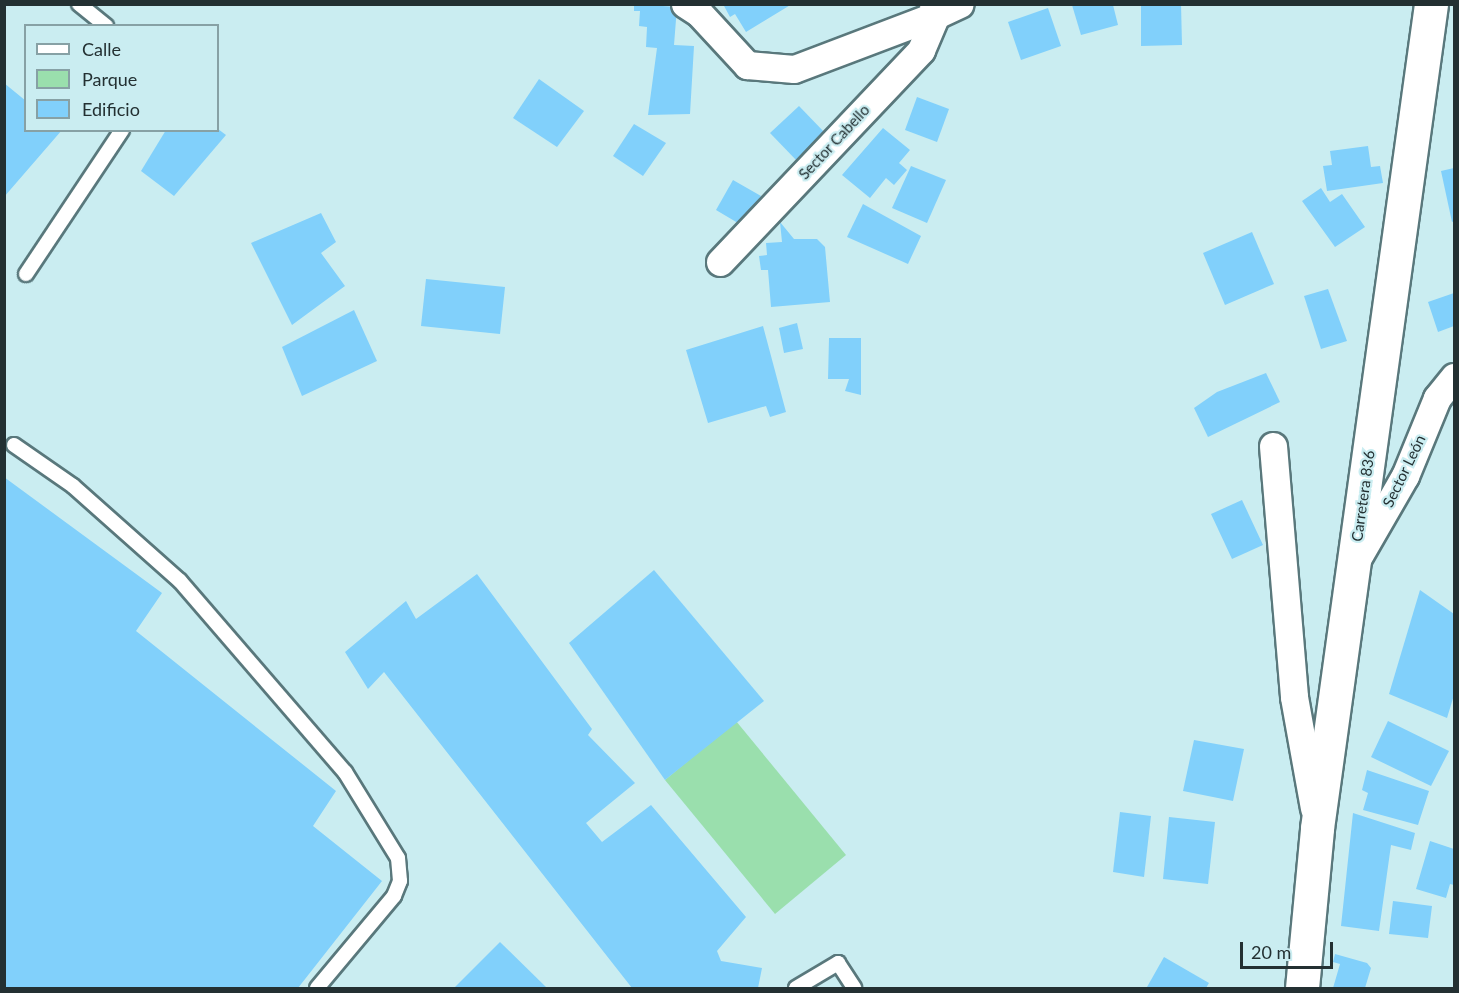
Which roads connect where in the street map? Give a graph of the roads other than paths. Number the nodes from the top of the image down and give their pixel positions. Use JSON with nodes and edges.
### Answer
{"nodes":[{"id":1,"x":79,"y":4,"type":"edge"},
{"id":2,"x":685,"y":4,"type":"edge"},
{"id":3,"x":1431,"y":4,"type":"edge"},
{"id":4,"x":943,"y":8,"type":"edge"},
{"id":5,"x":104,"y":24,"type":"edge"},
{"id":6,"x":121,"y":132,"type":"edge"},
{"id":7,"x":720,"y":262,"type":"dead end"},
{"id":8,"x":26,"y":274,"type":"dead end"},
{"id":9,"x":1455,"y":377,"type":"edge"},
{"id":10,"x":14,"y":445,"type":"dead end"},
{"id":11,"x":1273,"y":446,"type":"dead end"},
{"id":12,"x":1353,"y":565,"type":"junction"},
{"id":13,"x":1317,"y":828,"type":"junction"},
{"id":14,"x":317,"y":988,"type":"edge"},
{"id":15,"x":796,"y":988,"type":"edge"},
{"id":16,"x":854,"y":988,"type":"edge"},
{"id":17,"x":1302,"y":988,"type":"edge"}],
"edges":[{"from":1,"to":5,"type":"lane"},
{"from":2,"to":4,"type":"street","name":"Sector Cabello"},
{"from":3,"to":12,"type":"street","name":"Carretera 836"},
{"from":4,"to":7,"type":"street","name":"Sector Cabello"},
{"from":6,"to":8,"type":"lane"},
{"from":9,"to":12,"type":"street","name":"Sector León"},
{"from":10,"to":14,"type":"lane"},
{"from":11,"to":13,"type":"street"},
{"from":12,"to":13,"type":"street","name":"Carretera 836"},
{"from":13,"to":17,"type":"street","name":"Carretera 836"},
{"from":15,"to":16,"type":"lane"}]}
